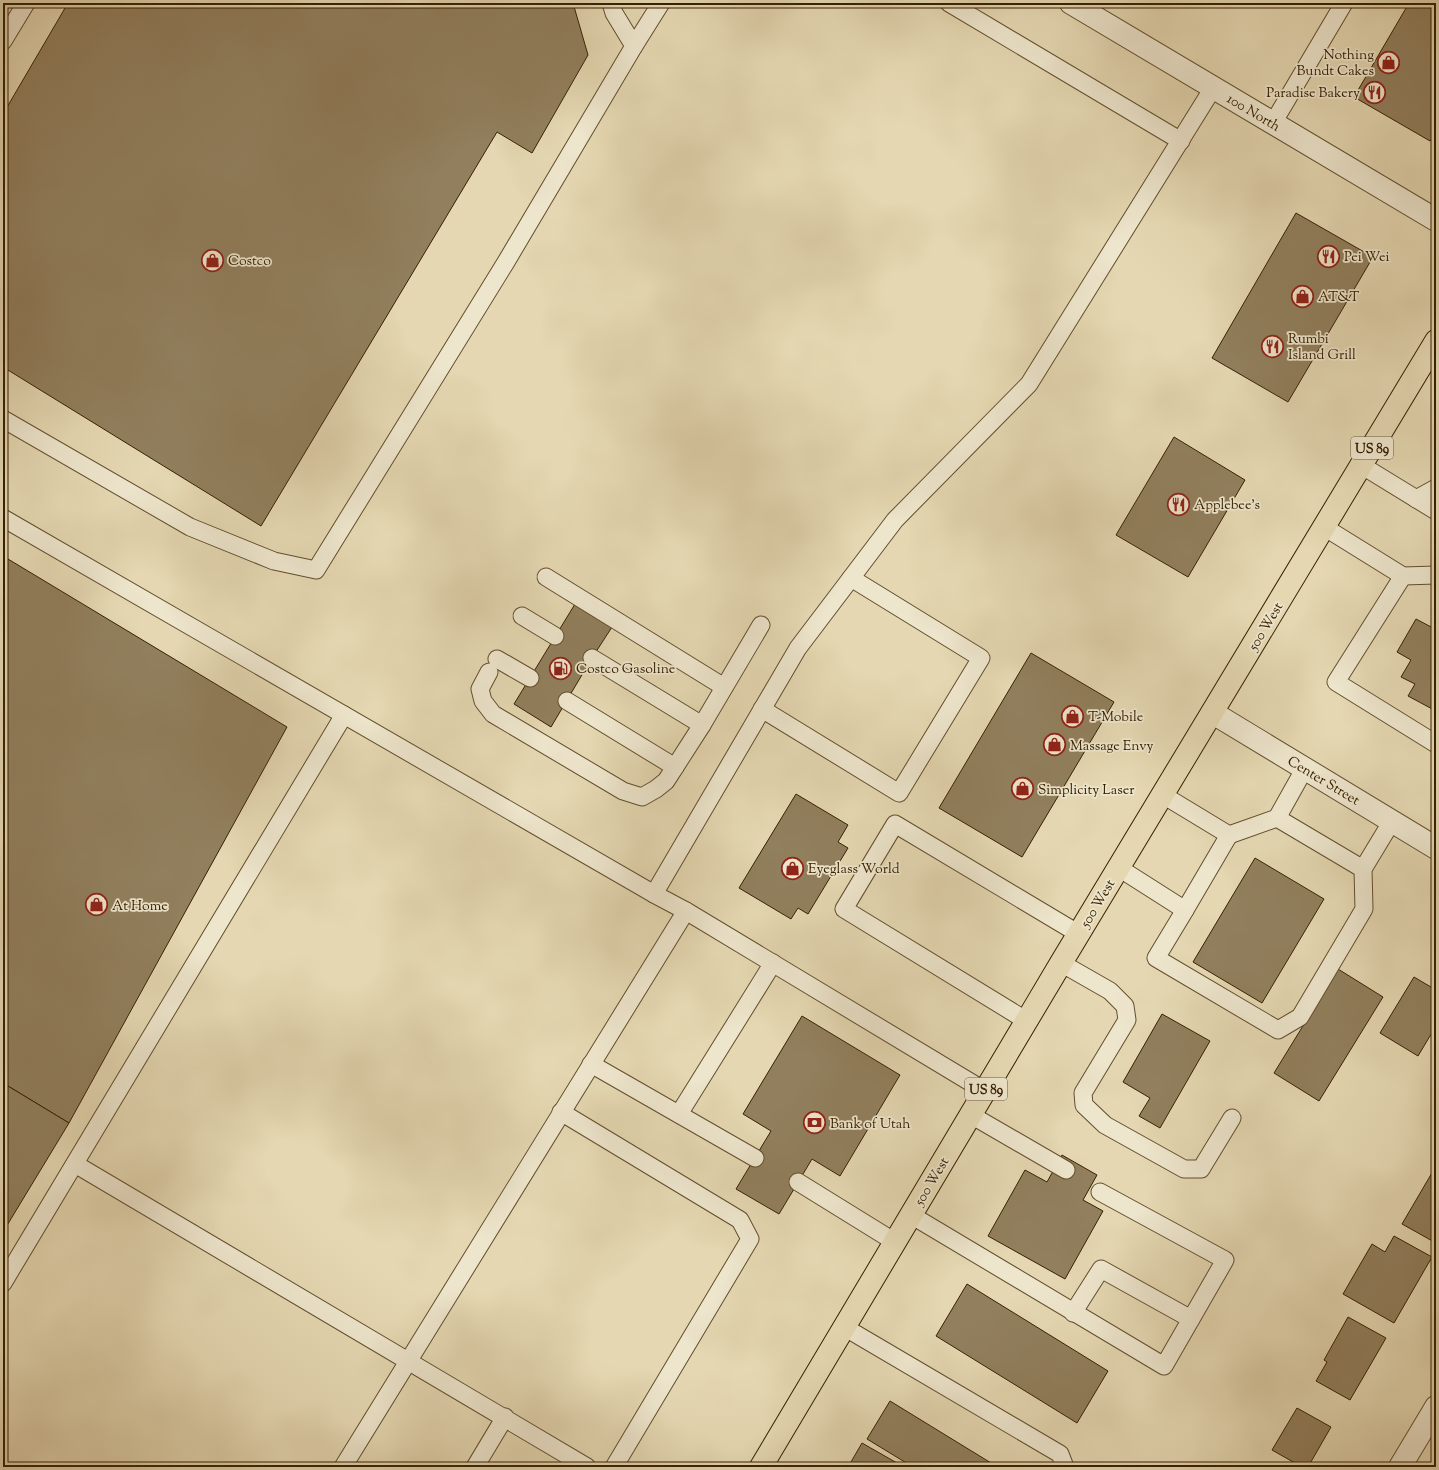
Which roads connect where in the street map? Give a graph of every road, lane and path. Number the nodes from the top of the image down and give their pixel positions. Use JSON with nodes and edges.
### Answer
{"nodes":[{"id":1,"x":26,"y":3,"type":"edge"},
{"id":2,"x":611,"y":3,"type":"edge"},
{"id":3,"x":661,"y":3,"type":"edge"},
{"id":4,"x":950,"y":3,"type":"edge"},
{"id":5,"x":1071,"y":3,"type":"edge"},
{"id":6,"x":1344,"y":3,"type":"edge"},
{"id":7,"x":3,"y":42,"type":"edge"},
{"id":8,"x":634,"y":46,"type":"junction"},
{"id":9,"x":1213,"y":88,"type":"junction"},
{"id":10,"x":1273,"y":123,"type":"junction"},
{"id":11,"x":1181,"y":141,"type":"junction"},
{"id":12,"x":1436,"y":220,"type":"edge"},
{"id":13,"x":1436,"y":341,"type":"edge"},
{"id":14,"x":3,"y":420,"type":"edge"},
{"id":15,"x":1361,"y":466,"type":"junction"},
{"id":16,"x":1436,"y":488,"type":"edge"},
{"id":17,"x":1416,"y":499,"type":"junction"},
{"id":18,"x":1436,"y":511,"type":"edge"},
{"id":19,"x":3,"y":518,"type":"edge"},
{"id":20,"x":1324,"y":527,"type":"junction"},
{"id":21,"x":1436,"y":575,"type":"edge"},
{"id":22,"x":1403,"y":576,"type":"junction"},
{"id":23,"x":546,"y":577,"type":"dead end"},
{"id":24,"x":851,"y":578,"type":"junction"},
{"id":25,"x":522,"y":616,"type":"dead end"},
{"id":26,"x":761,"y":625,"type":"dead end"},
{"id":27,"x":555,"y":636,"type":"dead end"},
{"id":28,"x":592,"y":658,"type":"dead end"},
{"id":29,"x":530,"y":678,"type":"dead end"},
{"id":30,"x":724,"y":687,"type":"junction"},
{"id":31,"x":567,"y":700,"type":"dead end"},
{"id":32,"x":762,"y":709,"type":"junction"},
{"id":33,"x":1213,"y":713,"type":"junction"},
{"id":34,"x":344,"y":715,"type":"junction"},
{"id":35,"x":702,"y":725,"type":"junction"},
{"id":36,"x":1436,"y":744,"type":"edge"},
{"id":37,"x":676,"y":767,"type":"junction"},
{"id":38,"x":1305,"y":768,"type":"junction"},
{"id":39,"x":1162,"y":794,"type":"junction"},
{"id":40,"x":1277,"y":818,"type":"junction"},
{"id":41,"x":1392,"y":821,"type":"junction"},
{"id":42,"x":1229,"y":835,"type":"junction"},
{"id":43,"x":1436,"y":848,"type":"edge"},
{"id":44,"x":1119,"y":868,"type":"junction"},
{"id":45,"x":1363,"y":869,"type":"junction"},
{"id":46,"x":654,"y":894,"type":"junction"},
{"id":47,"x":1185,"y":910,"type":"junction"},
{"id":48,"x":686,"y":911,"type":"junction"},
{"id":49,"x":1079,"y":934,"type":"junction"},
{"id":50,"x":773,"y":963,"type":"junction"},
{"id":51,"x":1061,"y":963,"type":"junction"},
{"id":52,"x":1027,"y":1021,"type":"junction"},
{"id":53,"x":591,"y":1064,"type":"junction"},
{"id":54,"x":985,"y":1091,"type":"junction"},
{"id":55,"x":561,"y":1112,"type":"junction"},
{"id":56,"x":679,"y":1114,"type":"junction"},
{"id":57,"x":971,"y":1115,"type":"junction"},
{"id":58,"x":1232,"y":1118,"type":"dead end"},
{"id":59,"x":755,"y":1158,"type":"dead end"},
{"id":60,"x":75,"y":1164,"type":"junction"},
{"id":61,"x":1066,"y":1170,"type":"dead end"},
{"id":62,"x":798,"y":1182,"type":"dead end"},
{"id":63,"x":1100,"y":1192,"type":"dead end"},
{"id":64,"x":911,"y":1215,"type":"junction"},
{"id":65,"x":895,"y":1242,"type":"junction"},
{"id":66,"x":3,"y":1283,"type":"edge"},
{"id":67,"x":1073,"y":1313,"type":"junction"},
{"id":68,"x":1191,"y":1319,"type":"junction"},
{"id":69,"x":844,"y":1327,"type":"junction"},
{"id":70,"x":408,"y":1360,"type":"junction"},
{"id":71,"x":1436,"y":1407,"type":"edge"},
{"id":72,"x":505,"y":1417,"type":"junction"},
{"id":73,"x":343,"y":1467,"type":"edge"},
{"id":74,"x":475,"y":1467,"type":"edge"},
{"id":75,"x":587,"y":1467,"type":"edge"},
{"id":76,"x":614,"y":1467,"type":"edge"},
{"id":77,"x":761,"y":1467,"type":"edge"},
{"id":78,"x":1065,"y":1467,"type":"edge"},
{"id":79,"x":1400,"y":1467,"type":"edge"}],
"edges":[{"from":1,"to":7,"type":"lane"},
{"from":2,"to":8,"type":"lane"},
{"from":3,"to":8,"type":"lane"},
{"from":4,"to":11,"type":"lane"},
{"from":5,"to":9,"type":"street","name":"100 North"},
{"from":6,"to":10,"type":"lane"},
{"from":8,"to":14,"type":"lane"},
{"from":9,"to":10,"type":"street","name":"100 North"},
{"from":9,"to":11,"type":"lane"},
{"from":10,"to":12,"type":"street","name":"100 North"},
{"from":11,"to":24,"type":"lane"},
{"from":13,"to":15,"type":"main road","name":"500 West","number":"US 89"},
{"from":15,"to":17,"type":"lane"},
{"from":15,"to":20,"type":"main road","name":"500 West","number":"US 89"},
{"from":16,"to":17,"type":"lane"},
{"from":17,"to":18,"type":"lane"},
{"from":19,"to":34,"type":"lane"},
{"from":20,"to":22,"type":"lane"},
{"from":20,"to":33,"type":"main road","name":"500 West","number":"US 89"},
{"from":21,"to":22,"type":"lane"},
{"from":22,"to":36,"type":"lane"},
{"from":23,"to":30,"type":"lane"},
{"from":24,"to":32,"type":"lane"},
{"from":24,"to":32,"type":"lane"},
{"from":25,"to":27,"type":"lane"},
{"from":26,"to":30,"type":"lane"},
{"from":28,"to":35,"type":"lane"},
{"from":29,"to":37,"type":"lane"},
{"from":30,"to":35,"type":"lane"},
{"from":31,"to":37,"type":"lane"},
{"from":32,"to":46,"type":"lane"},
{"from":33,"to":38,"type":"street","name":"Center Street"},
{"from":33,"to":39,"type":"main road","name":"500 West","number":"US 89"},
{"from":34,"to":46,"type":"lane"},
{"from":34,"to":60,"type":"lane"},
{"from":35,"to":37,"type":"lane"},
{"from":38,"to":40,"type":"lane"},
{"from":38,"to":41,"type":"street","name":"Center Street"},
{"from":39,"to":42,"type":"lane"},
{"from":39,"to":44,"type":"main road","name":"500 West","number":"US 89"},
{"from":40,"to":42,"type":"lane"},
{"from":40,"to":45,"type":"lane"},
{"from":41,"to":43,"type":"street","name":"Center Street"},
{"from":41,"to":45,"type":"lane"},
{"from":42,"to":47,"type":"lane"},
{"from":44,"to":47,"type":"lane"},
{"from":44,"to":49,"type":"main road","name":"500 West","number":"US 89"},
{"from":45,"to":47,"type":"lane"},
{"from":46,"to":48,"type":"lane"},
{"from":48,"to":50,"type":"lane"},
{"from":48,"to":53,"type":"lane"},
{"from":49,"to":51,"type":"main road","name":"500 West","number":"US 89"},
{"from":49,"to":52,"type":"lane"},
{"from":50,"to":54,"type":"lane"},
{"from":50,"to":56,"type":"lane"},
{"from":51,"to":52,"type":"main road","name":"500 West","number":"US 89"},
{"from":51,"to":58,"type":"lane"},
{"from":52,"to":54,"type":"main road","name":"500 West","number":"US 89"},
{"from":53,"to":55,"type":"lane"},
{"from":53,"to":56,"type":"lane"},
{"from":54,"to":57,"type":"main road","name":"500 West","number":"US 89"},
{"from":55,"to":70,"type":"lane"},
{"from":55,"to":76,"type":"lane"},
{"from":56,"to":59,"type":"lane"},
{"from":57,"to":61,"type":"lane"},
{"from":57,"to":64,"type":"main road","name":"500 West","number":"US 89"},
{"from":60,"to":66,"type":"lane"},
{"from":60,"to":70,"type":"lane"},
{"from":62,"to":65,"type":"lane"},
{"from":63,"to":68,"type":"lane"},
{"from":64,"to":65,"type":"main road","name":"500 West","number":"US 89"},
{"from":64,"to":67,"type":"lane"},
{"from":65,"to":69,"type":"main road","name":"500 West","number":"US 89"},
{"from":67,"to":68,"type":"lane"},
{"from":67,"to":68,"type":"lane"},
{"from":69,"to":77,"type":"main road","name":"500 West","number":"US 89"},
{"from":69,"to":78,"type":"lane"},
{"from":70,"to":72,"type":"lane"},
{"from":70,"to":73,"type":"lane"},
{"from":71,"to":79,"type":"street"},
{"from":72,"to":74,"type":"lane"},
{"from":72,"to":75,"type":"lane"}]}
